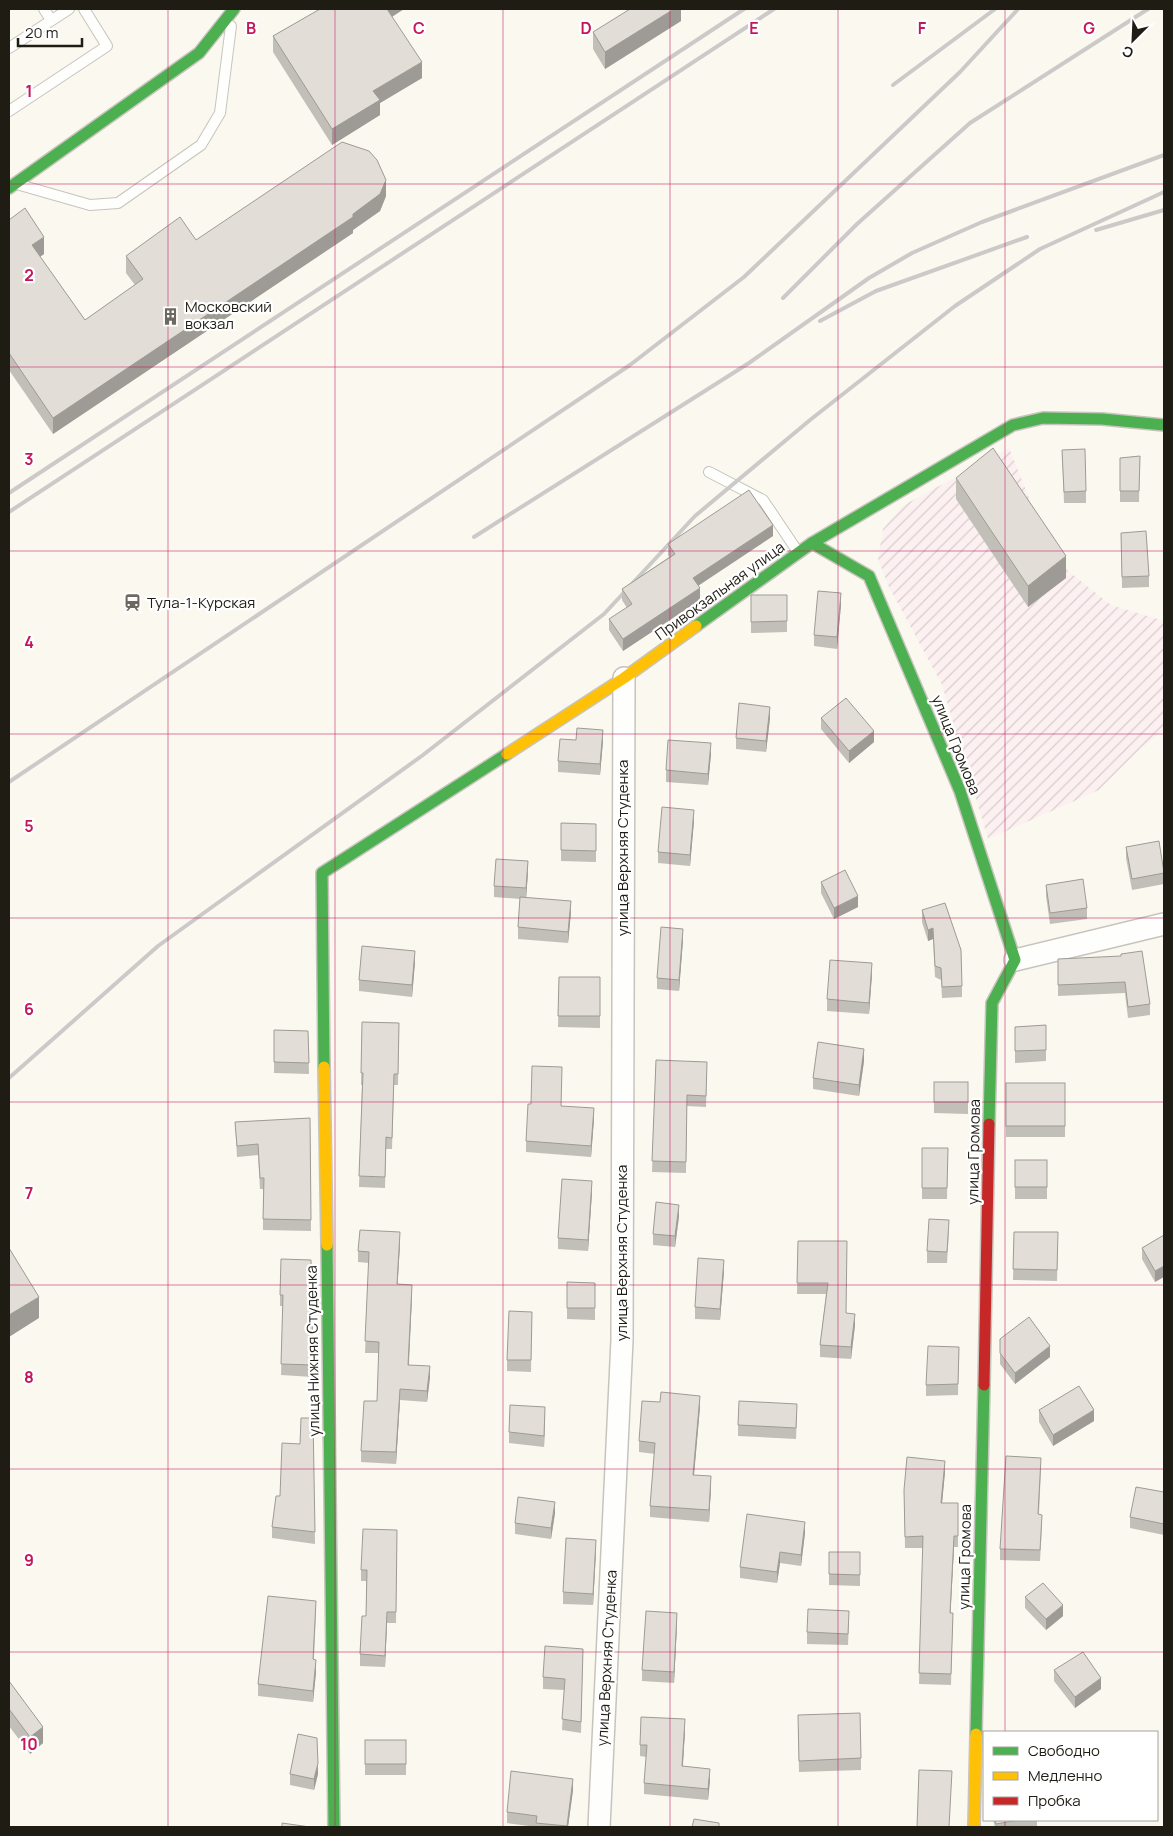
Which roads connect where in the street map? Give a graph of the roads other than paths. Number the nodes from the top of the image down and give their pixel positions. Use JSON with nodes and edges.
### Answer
{"nodes":[{"id":1,"x":44,"y":9,"type":"edge"},
{"id":2,"x":69,"y":9,"type":"edge"},
{"id":3,"x":84,"y":9,"type":"edge"},
{"id":4,"x":233,"y":9,"type":"edge"},
{"id":5,"x":51,"y":20,"type":"junction"},
{"id":6,"x":9,"y":48,"type":"edge"},
{"id":7,"x":9,"y":111,"type":"edge"},
{"id":8,"x":11,"y":182,"type":"edge"},
{"id":9,"x":1164,"y":425,"type":"edge"},
{"id":10,"x":709,"y":472,"type":"dead end"},
{"id":11,"x":812,"y":543,"type":"junction"},
{"id":12,"x":798,"y":553,"type":"junction"},
{"id":13,"x":624,"y":678,"type":"junction"},
{"id":14,"x":322,"y":873,"type":"joint"},
{"id":15,"x":1164,"y":924,"type":"edge"},
{"id":16,"x":1015,"y":960,"type":"junction"},
{"id":17,"x":336,"y":1827,"type":"edge"},
{"id":18,"x":599,"y":1827,"type":"edge"},
{"id":19,"x":974,"y":1827,"type":"edge"}],
"edges":[{"from":1,"to":5,"type":"lane"},
{"from":2,"to":5,"type":"lane"},
{"from":3,"to":7,"type":"lane"},
{"from":4,"to":8,"type":"street"},
{"from":4,"to":8,"type":"lane"},
{"from":5,"to":6,"type":"lane"},
{"from":9,"to":11,"type":"street","name":"Привокзальная улица"},
{"from":10,"to":12,"type":"lane"},
{"from":11,"to":12,"type":"street","name":"Привокзальная улица"},
{"from":11,"to":16,"type":"street","name":"улица Громова"},
{"from":12,"to":13,"type":"street","name":"Привокзальная улица"},
{"from":13,"to":14,"type":"street","name":"Привокзальная улица"},
{"from":13,"to":18,"type":"street","name":"улица Верхняя Cтуденка"},
{"from":14,"to":17,"type":"street","name":"улица Нижняя Cтуденкa"},
{"from":15,"to":16,"type":"street"},
{"from":16,"to":19,"type":"street","name":"улица Громова"}]}
